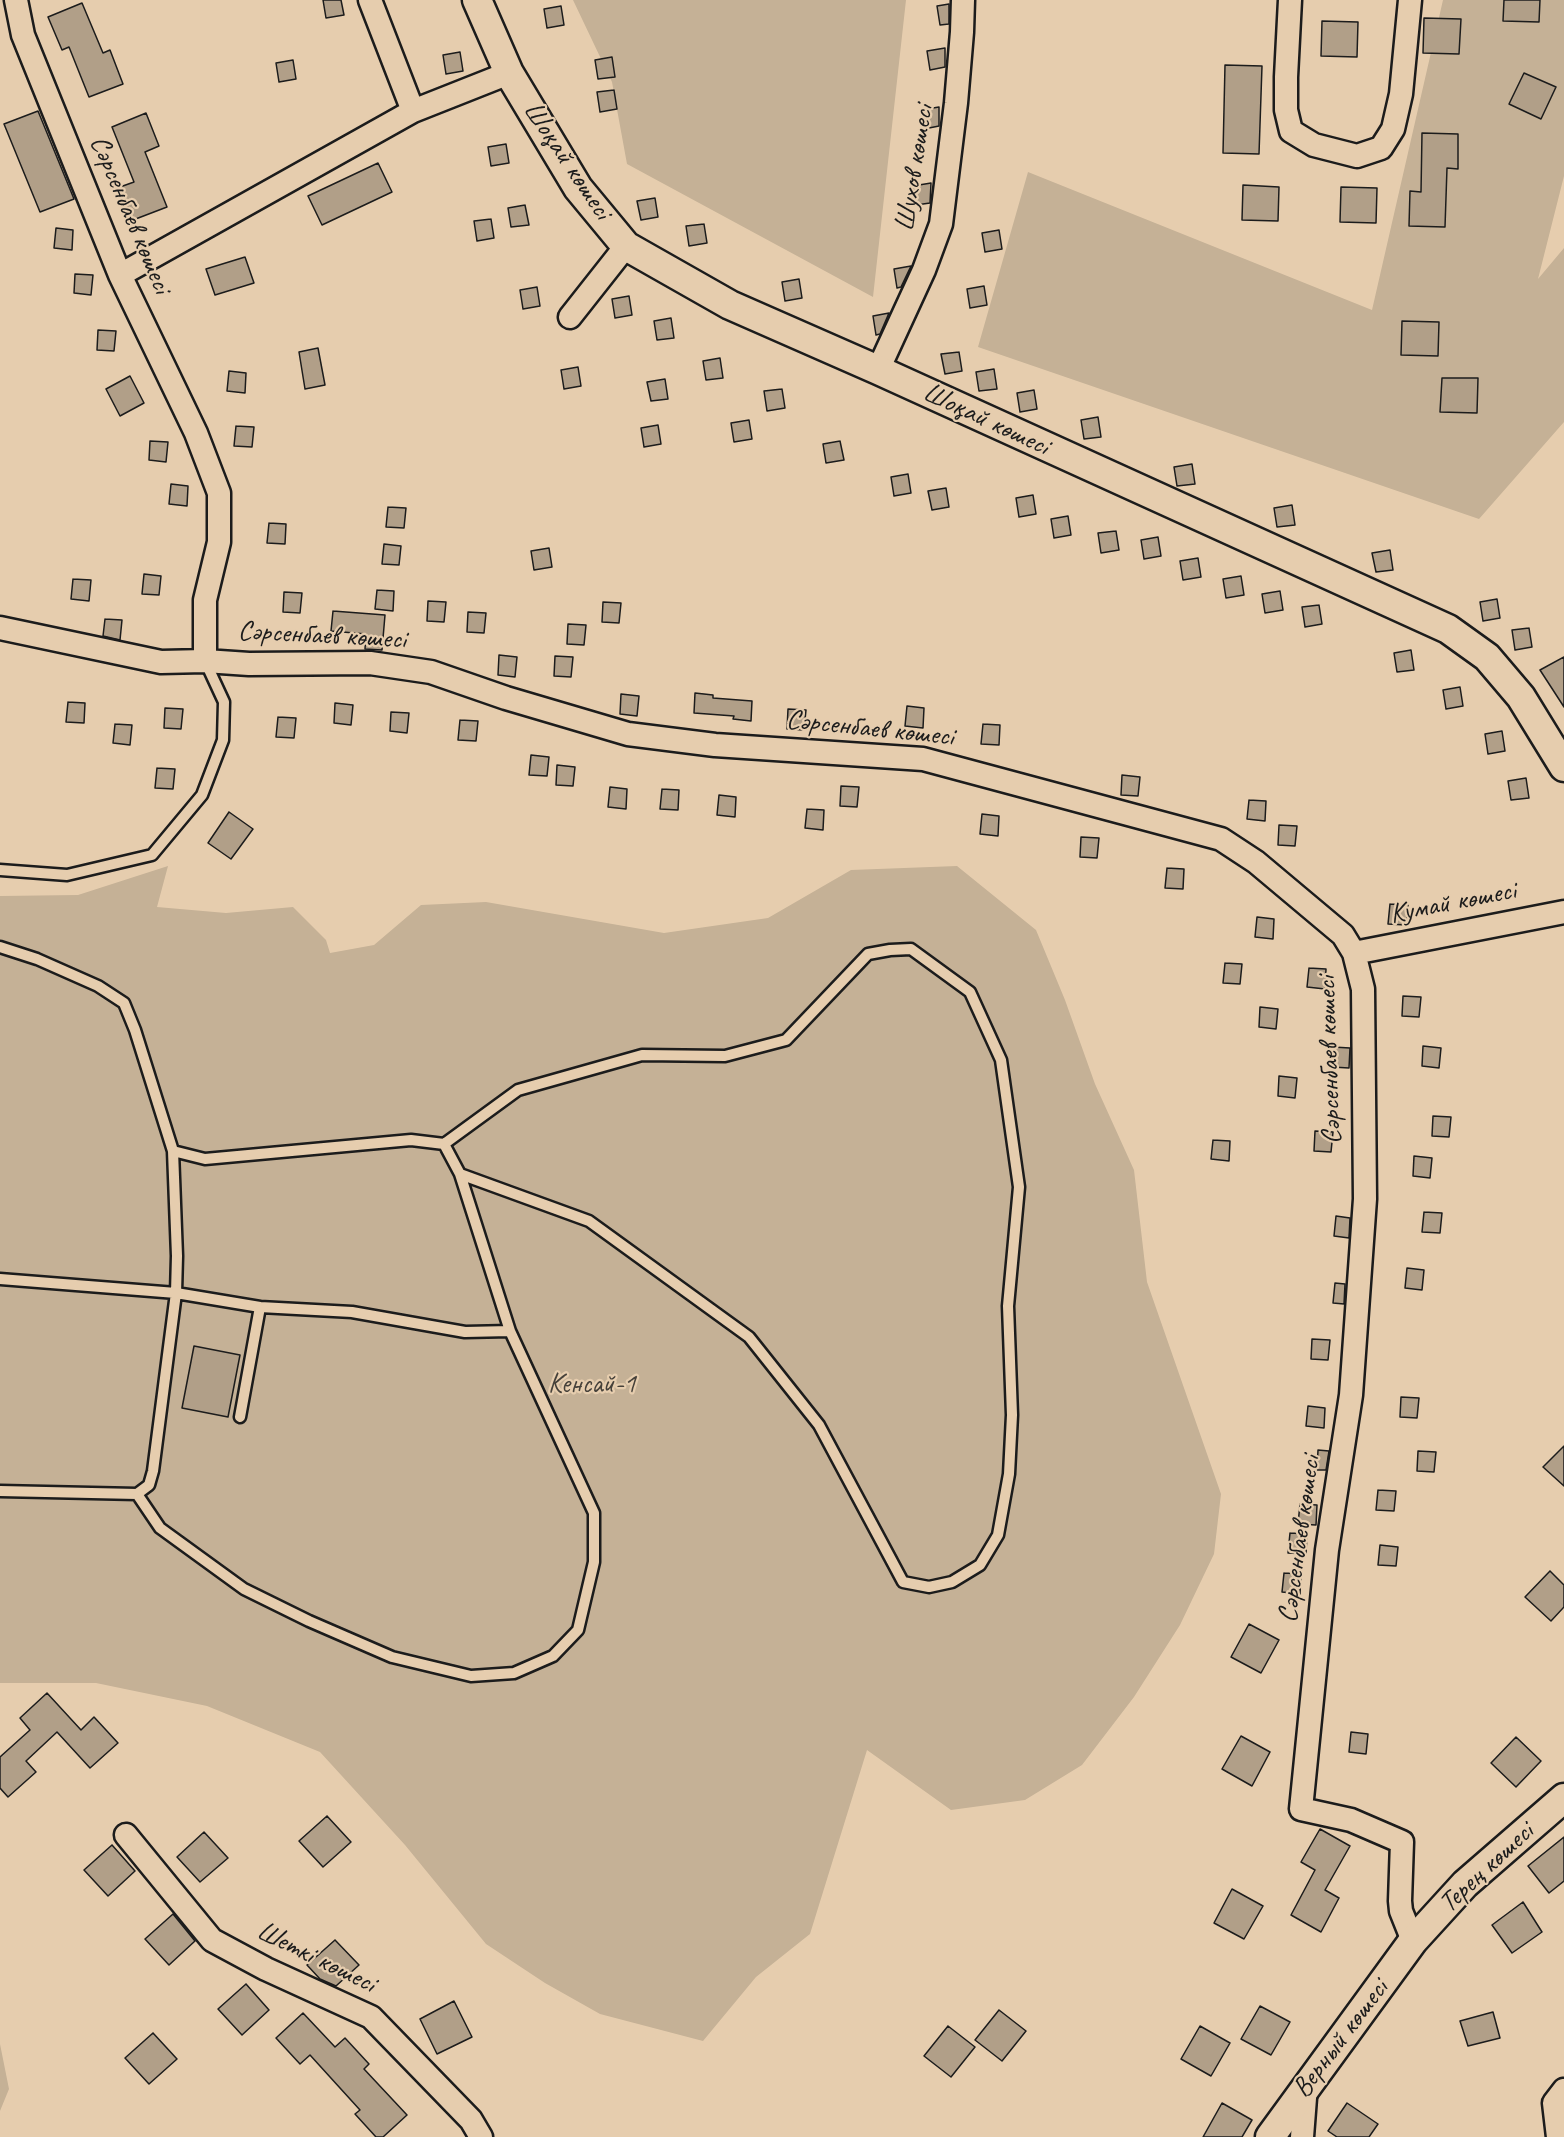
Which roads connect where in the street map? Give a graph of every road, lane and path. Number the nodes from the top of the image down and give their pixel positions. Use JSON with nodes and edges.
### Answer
{"nodes":[{"id":1,"x":16,"y":0,"type":"edge"},
{"id":2,"x":370,"y":0,"type":"edge"},
{"id":3,"x":477,"y":0,"type":"edge"},
{"id":4,"x":963,"y":0,"type":"edge"},
{"id":5,"x":1290,"y":0,"type":"edge"},
{"id":6,"x":1410,"y":0,"type":"edge"},
{"id":7,"x":509,"y":73,"type":"junction"},
{"id":8,"x":412,"y":111,"type":"junction"},
{"id":9,"x":626,"y":246,"type":"junction"},
{"id":10,"x":120,"y":275,"type":"junction"},
{"id":11,"x":570,"y":317,"type":"dead end"},
{"id":12,"x":879,"y":370,"type":"junction"},
{"id":13,"x":0,"y":628,"type":"edge"},
{"id":14,"x":205,"y":661,"type":"junction"},
{"id":15,"x":1564,"y":766,"type":"edge"},
{"id":16,"x":0,"y":870,"type":"edge"},
{"id":17,"x":1564,"y":912,"type":"edge"},
{"id":18,"x":0,"y":947,"type":"edge"},
{"id":19,"x":1354,"y":953,"type":"junction"},
{"id":20,"x":444,"y":1144,"type":"junction"},
{"id":21,"x":173,"y":1151,"type":"junction"},
{"id":22,"x":460,"y":1174,"type":"junction"},
{"id":23,"x":0,"y":1279,"type":"edge"},
{"id":24,"x":176,"y":1293,"type":"junction"},
{"id":25,"x":260,"y":1307,"type":"junction"},
{"id":26,"x":510,"y":1331,"type":"junction"},
{"id":27,"x":240,"y":1417,"type":"dead end"},
{"id":28,"x":0,"y":1491,"type":"edge"},
{"id":29,"x":13,"y":1492,"type":"junction"},
{"id":30,"x":137,"y":1494,"type":"junction"},
{"id":31,"x":0,"y":1498,"type":"edge"},
{"id":32,"x":1564,"y":1798,"type":"edge"},
{"id":33,"x":126,"y":1835,"type":"dead end"},
{"id":34,"x":1413,"y":1941,"type":"junction"},
{"id":35,"x":1306,"y":2085,"type":"junction"},
{"id":36,"x":1559,"y":2097,"type":"edge"},
{"id":37,"x":481,"y":2137,"type":"edge"},
{"id":38,"x":1270,"y":2137,"type":"edge"},
{"id":39,"x":1302,"y":2137,"type":"edge"},
{"id":40,"x":1558,"y":2137,"type":"edge"}],
"edges":[{"from":1,"to":10,"type":"street","name":"Сәрсенбаев көшесі"},
{"from":2,"to":8,"type":"street"},
{"from":3,"to":7,"type":"street","name":"Шоқай көшесі"},
{"from":4,"to":12,"type":"street","name":"Шухов көшесі"},
{"from":5,"to":6,"type":"street"},
{"from":7,"to":8,"type":"street"},
{"from":7,"to":9,"type":"street","name":"Шоқай көшесі"},
{"from":8,"to":10,"type":"street"},
{"from":9,"to":11,"type":"street"},
{"from":9,"to":12,"type":"street","name":"Шоқай көшесі"},
{"from":10,"to":14,"type":"street","name":"Сәрсенбаев көшесі"},
{"from":12,"to":15,"type":"street","name":"Шоқай көшесі"},
{"from":13,"to":14,"type":"street","name":"Сәрсенбаев көшесі"},
{"from":14,"to":16,"type":"lane"},
{"from":14,"to":19,"type":"street","name":"Сәрсенбаев көшесі"},
{"from":17,"to":19,"type":"street","name":"Кумай көшесі"},
{"from":18,"to":21,"type":"lane"},
{"from":19,"to":34,"type":"street","name":"Сәрсенбаев көшесі"},
{"from":20,"to":21,"type":"lane"},
{"from":20,"to":22,"type":"lane"},
{"from":20,"to":22,"type":"lane"},
{"from":21,"to":24,"type":"lane"},
{"from":22,"to":26,"type":"lane"},
{"from":23,"to":24,"type":"lane"},
{"from":24,"to":25,"type":"lane"},
{"from":24,"to":30,"type":"lane"},
{"from":25,"to":26,"type":"lane"},
{"from":25,"to":27,"type":"lane"},
{"from":26,"to":30,"type":"lane"},
{"from":28,"to":29,"type":"lane"},
{"from":29,"to":30,"type":"lane"},
{"from":29,"to":31,"type":"lane"},
{"from":32,"to":34,"type":"street","name":"Терең көшесі"},
{"from":33,"to":37,"type":"street","name":"Шеткі көшесі"},
{"from":34,"to":35,"type":"street","name":"Верный көшесі"},
{"from":35,"to":38,"type":"street","name":"Верный көшесі"},
{"from":35,"to":39,"type":"street"},
{"from":36,"to":40,"type":"street"}]}
